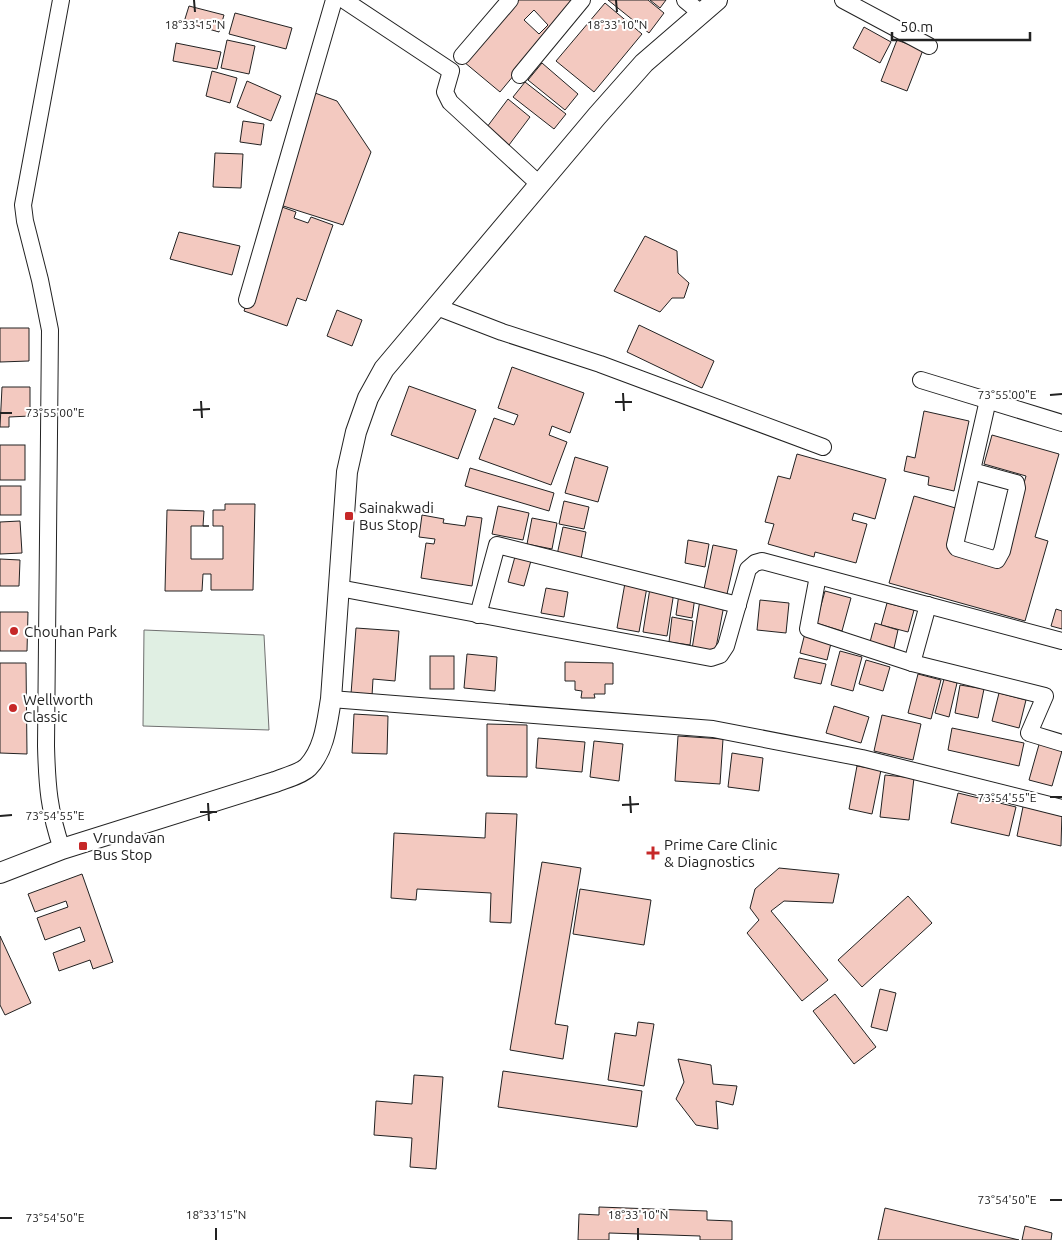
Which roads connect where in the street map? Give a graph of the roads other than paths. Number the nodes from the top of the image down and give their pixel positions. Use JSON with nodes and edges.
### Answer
{"nodes":[{"id":1,"x":61,"y":0,"type":"edge"},
{"id":2,"x":334,"y":0,"type":"edge"},
{"id":3,"x":344,"y":0,"type":"edge"},
{"id":4,"x":510,"y":0,"type":"edge"},
{"id":5,"x":582,"y":0,"type":"edge"},
{"id":6,"x":685,"y":0,"type":"edge"},
{"id":7,"x":718,"y":0,"type":"edge"},
{"id":8,"x":843,"y":0,"type":"edge"},
{"id":9,"x":702,"y":14,"type":"junction"},
{"id":10,"x":929,"y":46,"type":"dead end"},
{"id":11,"x":462,"y":56,"type":"dead end"},
{"id":12,"x":520,"y":75,"type":"dead end"},
{"id":13,"x":539,"y":184,"type":"junction"},
{"id":14,"x":248,"y":300,"type":"dead end"},
{"id":15,"x":437,"y":307,"type":"junction"},
{"id":16,"x":921,"y":380,"type":"dead end"},
{"id":17,"x":988,"y":400,"type":"junction"},
{"id":18,"x":1062,"y":423,"type":"edge"},
{"id":19,"x":823,"y":447,"type":"dead end"},
{"id":20,"x":972,"y":471,"type":"junction"},
{"id":21,"x":818,"y":576,"type":"junction"},
{"id":22,"x":339,"y":588,"type":"junction"},
{"id":23,"x":738,"y":605,"type":"junction"},
{"id":24,"x":928,"y":605,"type":"junction"},
{"id":25,"x":478,"y":615,"type":"junction"},
{"id":26,"x":1062,"y":641,"type":"edge"},
{"id":27,"x":912,"y":662,"type":"junction"},
{"id":28,"x":331,"y":699,"type":"junction"},
{"id":29,"x":1062,"y":742,"type":"edge"},
{"id":30,"x":1062,"y":808,"type":"edge"},
{"id":31,"x":62,"y":849,"type":"junction"},
{"id":32,"x":0,"y":873,"type":"edge"}],
"edges":[{"from":1,"to":31,"type":"street"},
{"from":2,"to":14,"type":"street"},
{"from":3,"to":13,"type":"street"},
{"from":4,"to":11,"type":"street"},
{"from":5,"to":12,"type":"street"},
{"from":6,"to":9,"type":"street"},
{"from":7,"to":9,"type":"street"},
{"from":8,"to":10,"type":"street"},
{"from":9,"to":13,"type":"street"},
{"from":13,"to":15,"type":"street"},
{"from":15,"to":19,"type":"street"},
{"from":15,"to":22,"type":"street"},
{"from":16,"to":17,"type":"street"},
{"from":17,"to":18,"type":"street"},
{"from":17,"to":20,"type":"street"},
{"from":20,"to":20,"type":"street"},
{"from":21,"to":23,"type":"street"},
{"from":21,"to":24,"type":"street"},
{"from":21,"to":27,"type":"street"},
{"from":22,"to":25,"type":"street"},
{"from":22,"to":28,"type":"street"},
{"from":23,"to":25,"type":"street"},
{"from":23,"to":25,"type":"street"},
{"from":24,"to":26,"type":"street"},
{"from":24,"to":27,"type":"street"},
{"from":27,"to":29,"type":"street"},
{"from":28,"to":30,"type":"street"},
{"from":28,"to":31,"type":"street"},
{"from":31,"to":32,"type":"street"}]}
